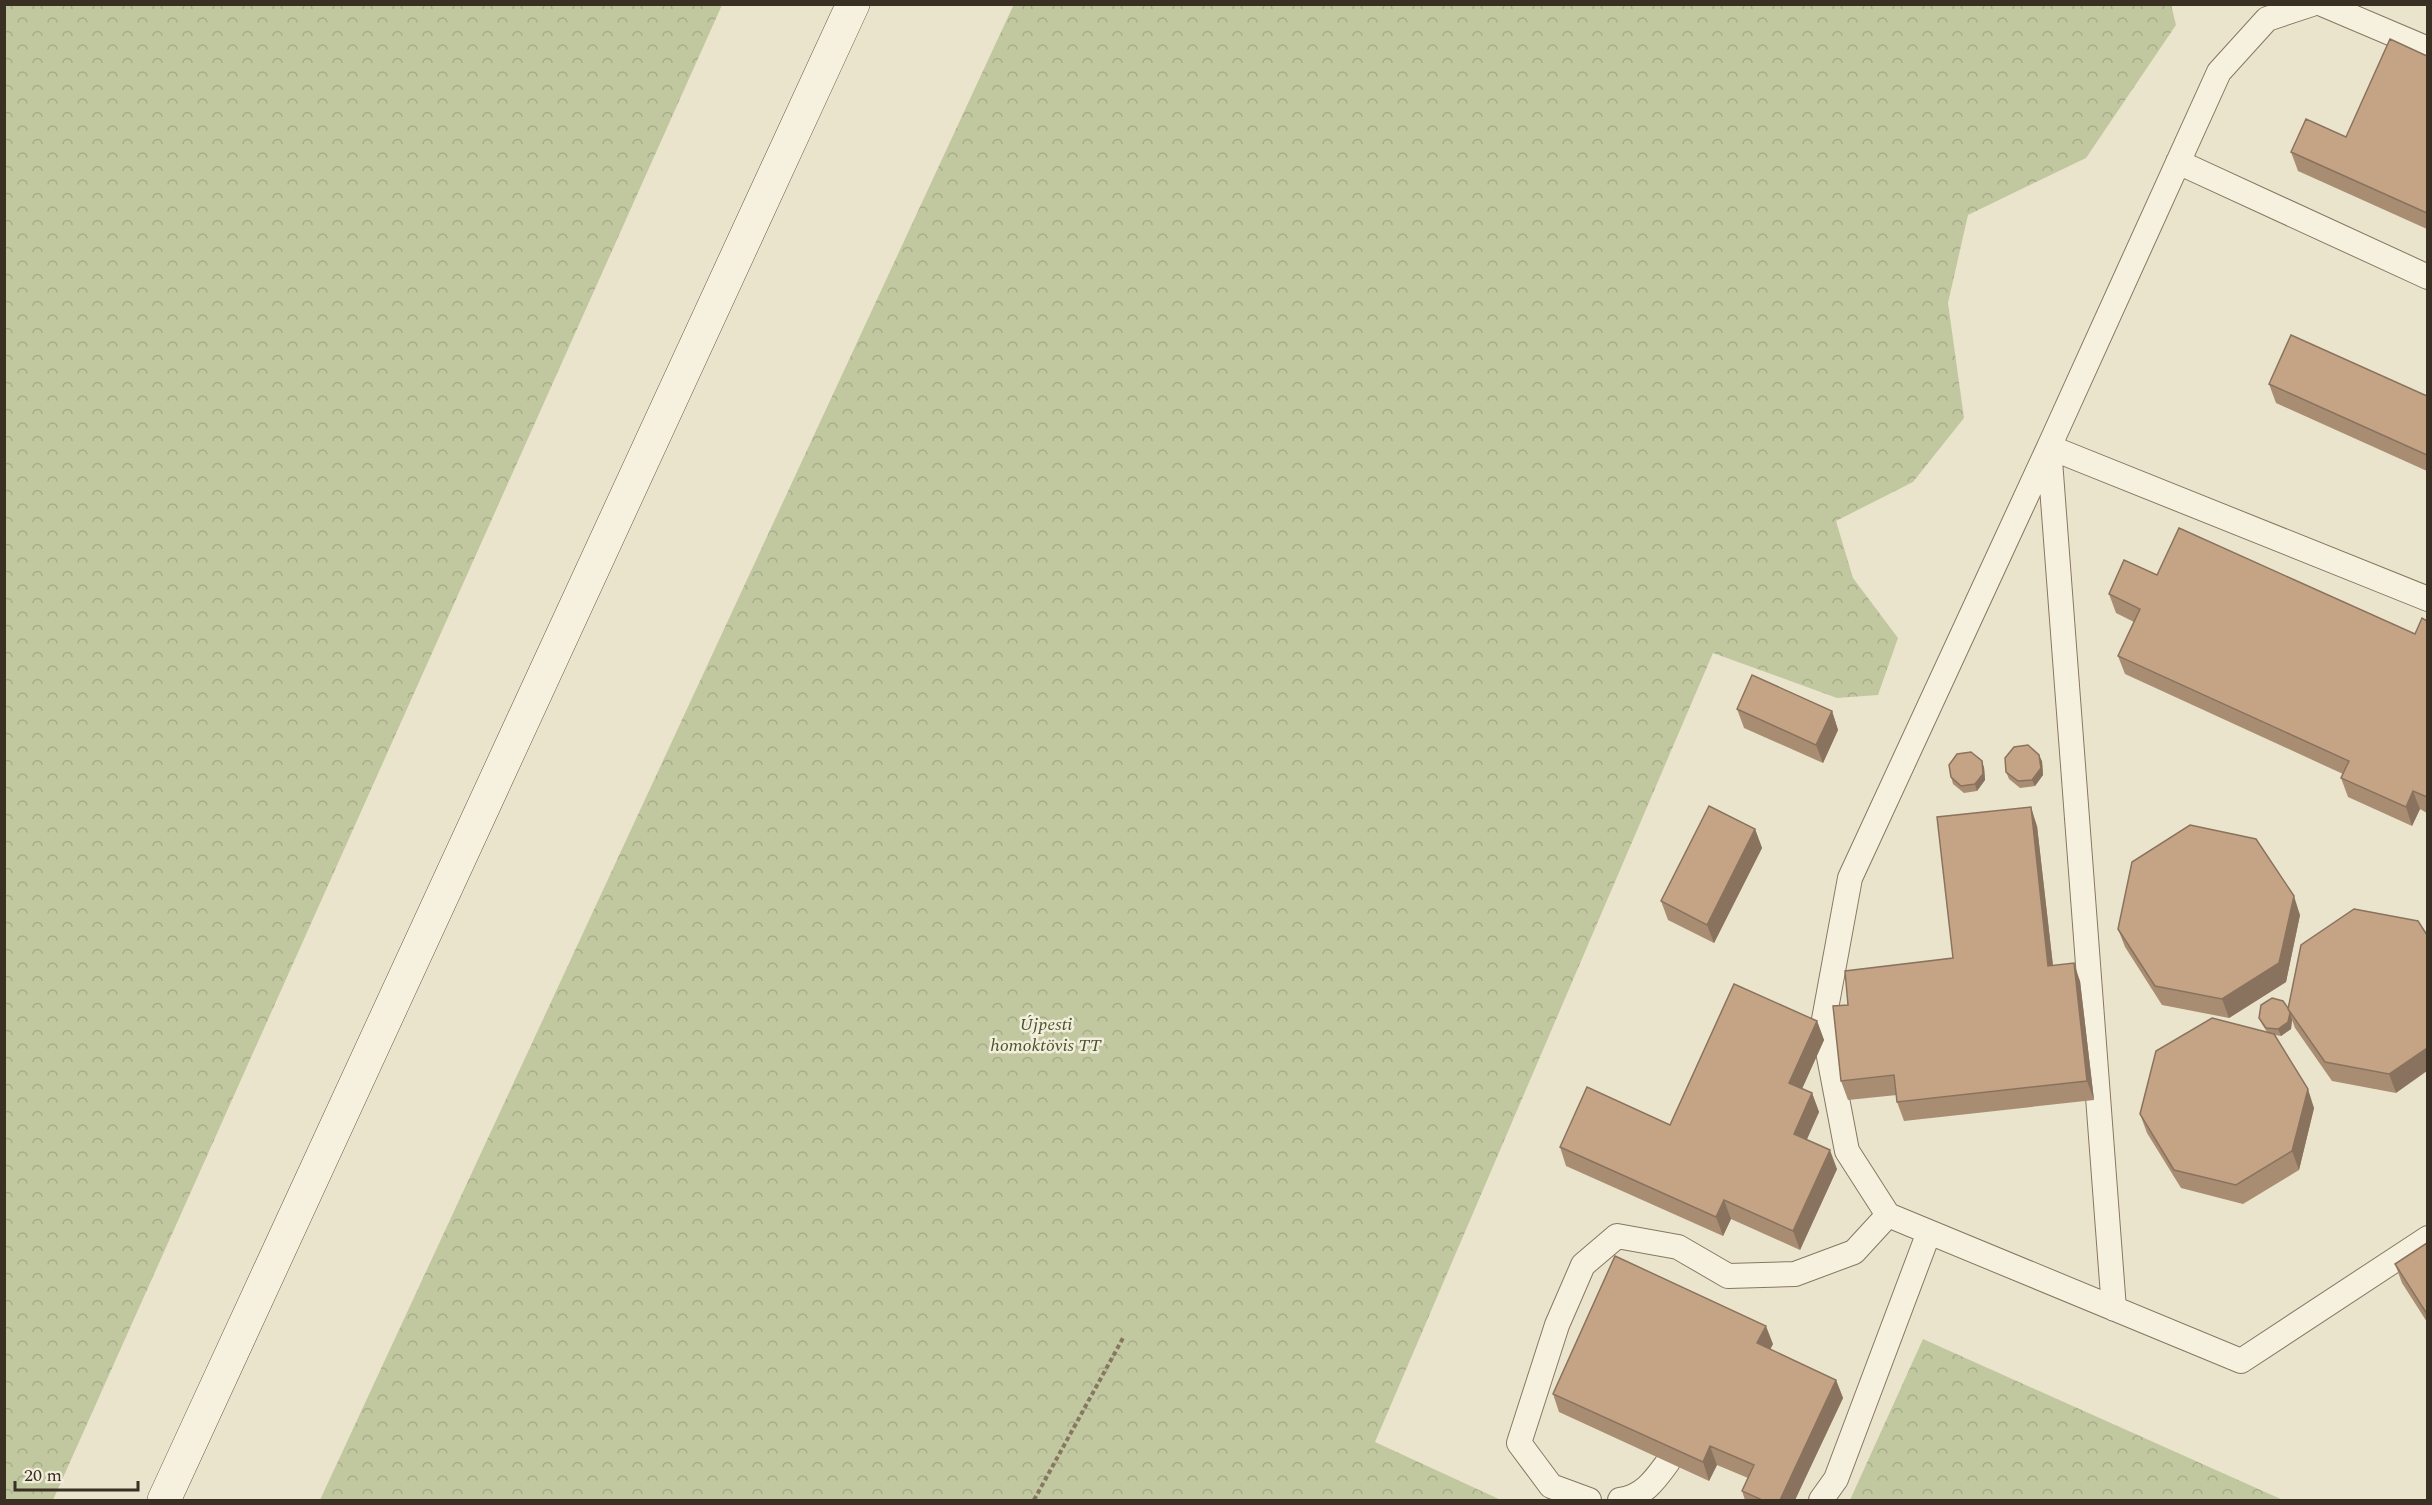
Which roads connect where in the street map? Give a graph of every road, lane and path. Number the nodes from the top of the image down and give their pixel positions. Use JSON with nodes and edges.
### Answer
{"nodes":[{"id":1,"x":853,"y":4,"type":"edge"},
{"id":2,"x":2312,"y":4,"type":"edge"},
{"id":3,"x":2322,"y":4,"type":"edge"},
{"id":4,"x":2427,"y":49,"type":"edge"},
{"id":5,"x":2178,"y":162,"type":"junction"},
{"id":6,"x":2427,"y":277,"type":"edge"},
{"id":7,"x":2049,"y":447,"type":"junction"},
{"id":8,"x":2427,"y":598,"type":"edge"},
{"id":9,"x":1888,"y":1215,"type":"junction"},
{"id":10,"x":1929,"y":1232,"type":"junction"},
{"id":11,"x":2427,"y":1238,"type":"edge"},
{"id":12,"x":2114,"y":1309,"type":"junction"},
{"id":13,"x":1123,"y":1338,"type":"dead end"},
{"id":14,"x":1668,"y":1462,"type":"edge"},
{"id":15,"x":164,"y":1500,"type":"edge"},
{"id":16,"x":1034,"y":1500,"type":"edge"},
{"id":17,"x":1589,"y":1500,"type":"edge"},
{"id":18,"x":1620,"y":1500,"type":"edge"},
{"id":19,"x":1821,"y":1500,"type":"edge"}],
"edges":[{"from":1,"to":15,"type":"main road"},
{"from":2,"to":5,"type":"lane"},
{"from":3,"to":4,"type":"lane"},
{"from":5,"to":6,"type":"lane"},
{"from":5,"to":7,"type":"lane"},
{"from":7,"to":8,"type":"lane"},
{"from":7,"to":9,"type":"lane"},
{"from":7,"to":12,"type":"lane"},
{"from":9,"to":10,"type":"lane"},
{"from":9,"to":17,"type":"lane"},
{"from":10,"to":12,"type":"lane"},
{"from":10,"to":19,"type":"lane"},
{"from":11,"to":12,"type":"lane"},
{"from":13,"to":16,"type":"path"},
{"from":14,"to":18,"type":"lane"}]}
